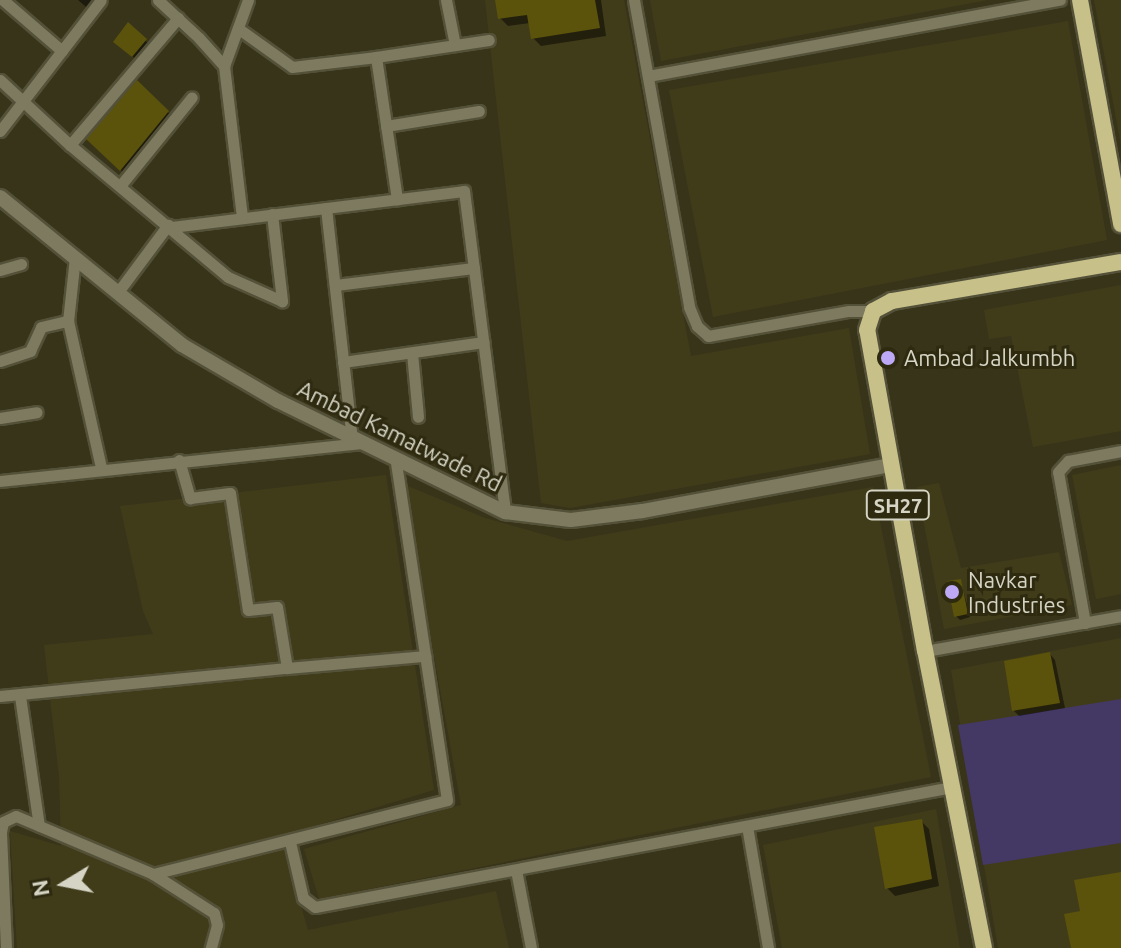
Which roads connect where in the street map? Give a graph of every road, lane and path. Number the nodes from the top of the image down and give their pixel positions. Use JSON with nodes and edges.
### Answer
{"nodes":[{"id":1,"x":101,"y":0,"type":"edge"},
{"id":2,"x":158,"y":0,"type":"edge"},
{"id":3,"x":248,"y":0,"type":"edge"},
{"id":4,"x":446,"y":0,"type":"edge"},
{"id":5,"x":634,"y":0,"type":"edge"},
{"id":6,"x":1060,"y":0,"type":"edge"},
{"id":7,"x":1080,"y":0,"type":"edge"},
{"id":8,"x":10,"y":2,"type":"edge"},
{"id":9,"x":178,"y":18,"type":"junction"},
{"id":10,"x":239,"y":29,"type":"junction"},
{"id":11,"x":489,"y":40,"type":"dead end"},
{"id":12,"x":455,"y":45,"type":"junction"},
{"id":13,"x":62,"y":51,"type":"junction"},
{"id":14,"x":376,"y":57,"type":"junction"},
{"id":15,"x":224,"y":66,"type":"junction"},
{"id":16,"x":648,"y":76,"type":"junction"},
{"id":17,"x":0,"y":80,"type":"edge"},
{"id":18,"x":192,"y":97,"type":"dead end"},
{"id":19,"x":24,"y":100,"type":"junction"},
{"id":20,"x":479,"y":111,"type":"dead end"},
{"id":21,"x":386,"y":126,"type":"junction"},
{"id":22,"x":0,"y":131,"type":"edge"},
{"id":23,"x":70,"y":145,"type":"junction"},
{"id":24,"x":120,"y":186,"type":"junction"},
{"id":25,"x":397,"y":199,"type":"junction"},
{"id":26,"x":1,"y":200,"type":"edge"},
{"id":27,"x":326,"y":208,"type":"junction"},
{"id":28,"x":272,"y":214,"type":"junction"},
{"id":29,"x":242,"y":218,"type":"junction"},
{"id":30,"x":1121,"y":224,"type":"edge"},
{"id":31,"x":170,"y":226,"type":"junction"},
{"id":32,"x":75,"y":257,"type":"junction"},
{"id":33,"x":1121,"y":262,"type":"edge"},
{"id":34,"x":21,"y":264,"type":"dead end"},
{"id":35,"x":474,"y":268,"type":"junction"},
{"id":36,"x":0,"y":270,"type":"edge"},
{"id":37,"x":335,"y":285,"type":"junction"},
{"id":38,"x":118,"y":292,"type":"junction"},
{"id":39,"x":873,"y":311,"type":"junction"},
{"id":40,"x":68,"y":321,"type":"junction"},
{"id":41,"x":484,"y":342,"type":"junction"},
{"id":42,"x":412,"y":353,"type":"junction"},
{"id":43,"x":0,"y":361,"type":"edge"},
{"id":44,"x":343,"y":362,"type":"junction"},
{"id":45,"x":37,"y":412,"type":"dead end"},
{"id":46,"x":418,"y":417,"type":"dead end"},
{"id":47,"x":0,"y":418,"type":"edge"},
{"id":48,"x":358,"y":441,"type":"junction"},
{"id":49,"x":1121,"y":451,"type":"edge"},
{"id":50,"x":395,"y":458,"type":"junction"},
{"id":51,"x":179,"y":460,"type":"junction"},
{"id":52,"x":890,"y":465,"type":"junction"},
{"id":53,"x":101,"y":468,"type":"junction"},
{"id":54,"x":0,"y":481,"type":"edge"},
{"id":55,"x":505,"y":512,"type":"junction"},
{"id":56,"x":1121,"y":616,"type":"edge"},
{"id":57,"x":1085,"y":623,"type":"junction"},
{"id":58,"x":925,"y":651,"type":"junction"},
{"id":59,"x":425,"y":656,"type":"junction"},
{"id":60,"x":287,"y":668,"type":"junction"},
{"id":61,"x":0,"y":696,"type":"edge"},
{"id":62,"x":20,"y":696,"type":"junction"},
{"id":63,"x":952,"y":787,"type":"junction"},
{"id":64,"x":39,"y":826,"type":"junction"},
{"id":65,"x":747,"y":826,"type":"junction"},
{"id":66,"x":290,"y":842,"type":"junction"},
{"id":67,"x":516,"y":870,"type":"junction"},
{"id":68,"x":153,"y":874,"type":"junction"},
{"id":69,"x":6,"y":948,"type":"edge"},
{"id":70,"x":211,"y":948,"type":"edge"},
{"id":71,"x":531,"y":948,"type":"edge"},
{"id":72,"x":768,"y":948,"type":"edge"},
{"id":73,"x":984,"y":948,"type":"edge"}],
"edges":[{"from":1,"to":13,"type":"street"},
{"from":2,"to":9,"type":"street"},
{"from":3,"to":10,"type":"street"},
{"from":4,"to":12,"type":"street"},
{"from":5,"to":16,"type":"street"},
{"from":6,"to":16,"type":"street"},
{"from":7,"to":30,"type":"main road"},
{"from":8,"to":13,"type":"street"},
{"from":9,"to":15,"type":"street"},
{"from":9,"to":23,"type":"street"},
{"from":10,"to":14,"type":"street"},
{"from":10,"to":15,"type":"street"},
{"from":11,"to":12,"type":"street"},
{"from":12,"to":14,"type":"street"},
{"from":13,"to":19,"type":"street"},
{"from":14,"to":21,"type":"street"},
{"from":15,"to":29,"type":"street"},
{"from":16,"to":39,"type":"street"},
{"from":17,"to":19,"type":"street"},
{"from":18,"to":24,"type":"street"},
{"from":19,"to":22,"type":"street"},
{"from":19,"to":23,"type":"street"},
{"from":20,"to":21,"type":"street"},
{"from":21,"to":25,"type":"street"},
{"from":23,"to":24,"type":"street"},
{"from":24,"to":31,"type":"street"},
{"from":25,"to":27,"type":"street"},
{"from":25,"to":35,"type":"street"},
{"from":26,"to":32,"type":"street","name":"Ambad Kamatwade Rd"},
{"from":27,"to":28,"type":"street"},
{"from":27,"to":37,"type":"street"},
{"from":28,"to":29,"type":"street"},
{"from":28,"to":31,"type":"street"},
{"from":29,"to":31,"type":"street"},
{"from":31,"to":38,"type":"street"},
{"from":32,"to":38,"type":"street","name":"Ambad Kamatwade Rd"},
{"from":32,"to":40,"type":"street"},
{"from":33,"to":39,"type":"main road"},
{"from":34,"to":36,"type":"street"},
{"from":35,"to":37,"type":"street"},
{"from":35,"to":41,"type":"street"},
{"from":37,"to":44,"type":"street"},
{"from":38,"to":48,"type":"street","name":"Ambad Kamatwade Rd"},
{"from":39,"to":52,"type":"main road","name":"SH27","number":"SH27"},
{"from":40,"to":43,"type":"street"},
{"from":40,"to":53,"type":"street"},
{"from":41,"to":42,"type":"street"},
{"from":41,"to":55,"type":"street"},
{"from":42,"to":44,"type":"street"},
{"from":42,"to":46,"type":"street"},
{"from":44,"to":48,"type":"street"},
{"from":45,"to":47,"type":"street"},
{"from":48,"to":50,"type":"street","name":"Ambad Kamatwade Rd"},
{"from":48,"to":51,"type":"street"},
{"from":49,"to":57,"type":"street"},
{"from":50,"to":55,"type":"street","name":"Ambad Kamatwade Rd"},
{"from":50,"to":59,"type":"street"},
{"from":51,"to":53,"type":"street"},
{"from":51,"to":60,"type":"street"},
{"from":52,"to":55,"type":"street","name":"Ambad Kamatwade Rd"},
{"from":52,"to":58,"type":"main road","name":"SH27","number":"SH27"},
{"from":53,"to":54,"type":"street"},
{"from":56,"to":57,"type":"street"},
{"from":57,"to":58,"type":"street"},
{"from":58,"to":63,"type":"main road","name":"SH27","number":"SH27"},
{"from":59,"to":60,"type":"street"},
{"from":59,"to":66,"type":"street"},
{"from":60,"to":62,"type":"street"},
{"from":61,"to":62,"type":"street"},
{"from":62,"to":64,"type":"street"},
{"from":63,"to":65,"type":"street"},
{"from":63,"to":73,"type":"main road","name":"SH27","number":"SH27"},
{"from":64,"to":68,"type":"street"},
{"from":64,"to":69,"type":"street"},
{"from":65,"to":67,"type":"street"},
{"from":65,"to":72,"type":"street"},
{"from":66,"to":67,"type":"street"},
{"from":66,"to":68,"type":"street"},
{"from":67,"to":71,"type":"street"},
{"from":68,"to":70,"type":"street"}]}
